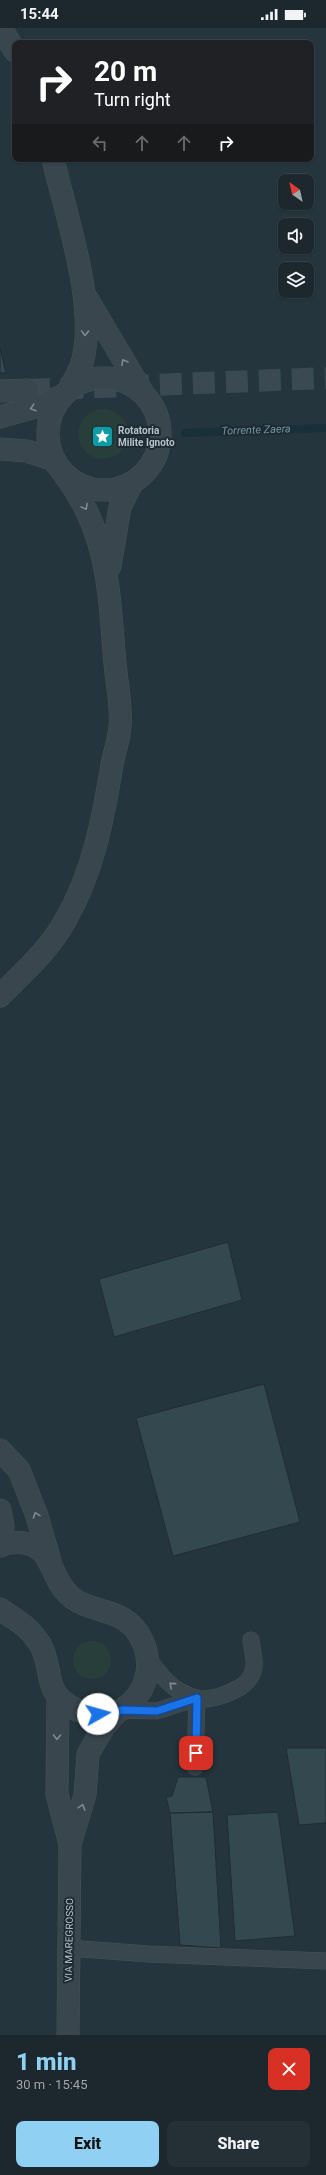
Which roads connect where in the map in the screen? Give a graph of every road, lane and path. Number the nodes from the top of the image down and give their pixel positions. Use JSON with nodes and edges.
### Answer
{"nodes":[{"id":1,"x":1,"y":28,"type":"edge"},
{"id":2,"x":12,"y":46,"type":"edge"},
{"id":3,"x":54,"y":162,"type":"edge"},
{"id":4,"x":85,"y":294,"type":"junction"},
{"id":5,"x":28,"y":390,"type":"tunnel mouth"},
{"id":6,"x":0,"y":391,"type":"edge"},
{"id":7,"x":66,"y":393,"type":"junction"},
{"id":8,"x":145,"y":396,"type":"junction"},
{"id":9,"x":0,"y":418,"type":"edge"},
{"id":10,"x":0,"y":449,"type":"edge"},
{"id":11,"x":59,"y":467,"type":"junction"},
{"id":12,"x":132,"y":483,"type":"junction"},
{"id":13,"x":108,"y":582,"type":"junction"},
{"id":14,"x":0,"y":996,"type":"edge"},
{"id":15,"x":0,"y":1450,"type":"edge"},
{"id":16,"x":0,"y":1510,"type":"edge"},
{"id":17,"x":0,"y":1539,"type":"edge"},
{"id":18,"x":0,"y":1546,"type":"edge"},
{"id":19,"x":52,"y":1566,"type":"junction"},
{"id":20,"x":1,"y":1610,"type":"edge"},
{"id":21,"x":251,"y":1640,"type":"dead end"},
{"id":22,"x":145,"y":1654,"type":"junction"},
{"id":23,"x":58,"y":1698,"type":"junction"},
{"id":24,"x":202,"y":1698,"type":"junction"},
{"id":25,"x":120,"y":1711,"type":"junction"},
{"id":26,"x":195,"y":1766,"type":"dead end"},
{"id":27,"x":70,"y":1844,"type":"junction"},
{"id":28,"x":68,"y":1948,"type":"junction"},
{"id":29,"x":326,"y":1961,"type":"edge"},
{"id":30,"x":68,"y":2035,"type":"edge"}],
"edges":[{"from":1,"to":2,"type":"street"},
{"from":3,"to":4,"type":"street"},
{"from":4,"to":7,"type":"street","one_way":true},
{"from":8,"to":4,"type":"street","one_way":true},
{"from":5,"to":6,"type":"street"},
{"from":7,"to":8,"type":"street"},
{"from":7,"to":9,"type":"street","one_way":true},
{"from":7,"to":11,"type":"street"},
{"from":8,"to":12,"type":"street"},
{"from":10,"to":11,"type":"street"},
{"from":11,"to":12,"type":"street"},
{"from":11,"to":13,"type":"street","one_way":true},
{"from":12,"to":13,"type":"street"},
{"from":13,"to":14,"type":"street"},
{"from":19,"to":15,"type":"street","one_way":true},
{"from":16,"to":17,"type":"street"},
{"from":18,"to":19,"type":"street"},
{"from":19,"to":22,"type":"street"},
{"from":20,"to":23,"type":"street"},
{"from":21,"to":24,"type":"lane"},
{"from":24,"to":22,"type":"lane","one_way":true},
{"from":22,"to":25,"type":"street"},
{"from":23,"to":25,"type":"street"},
{"from":23,"to":27,"type":"street","one_way":true},
{"from":24,"to":25,"type":"lane"},
{"from":24,"to":26,"type":"lane"},
{"from":27,"to":25,"type":"street","one_way":true},
{"from":27,"to":28,"type":"street","name":"VIA MAREGROSSO"},
{"from":28,"to":29,"type":"lane"},
{"from":28,"to":30,"type":"street","name":"VIA MAREGROSSO"}]}
